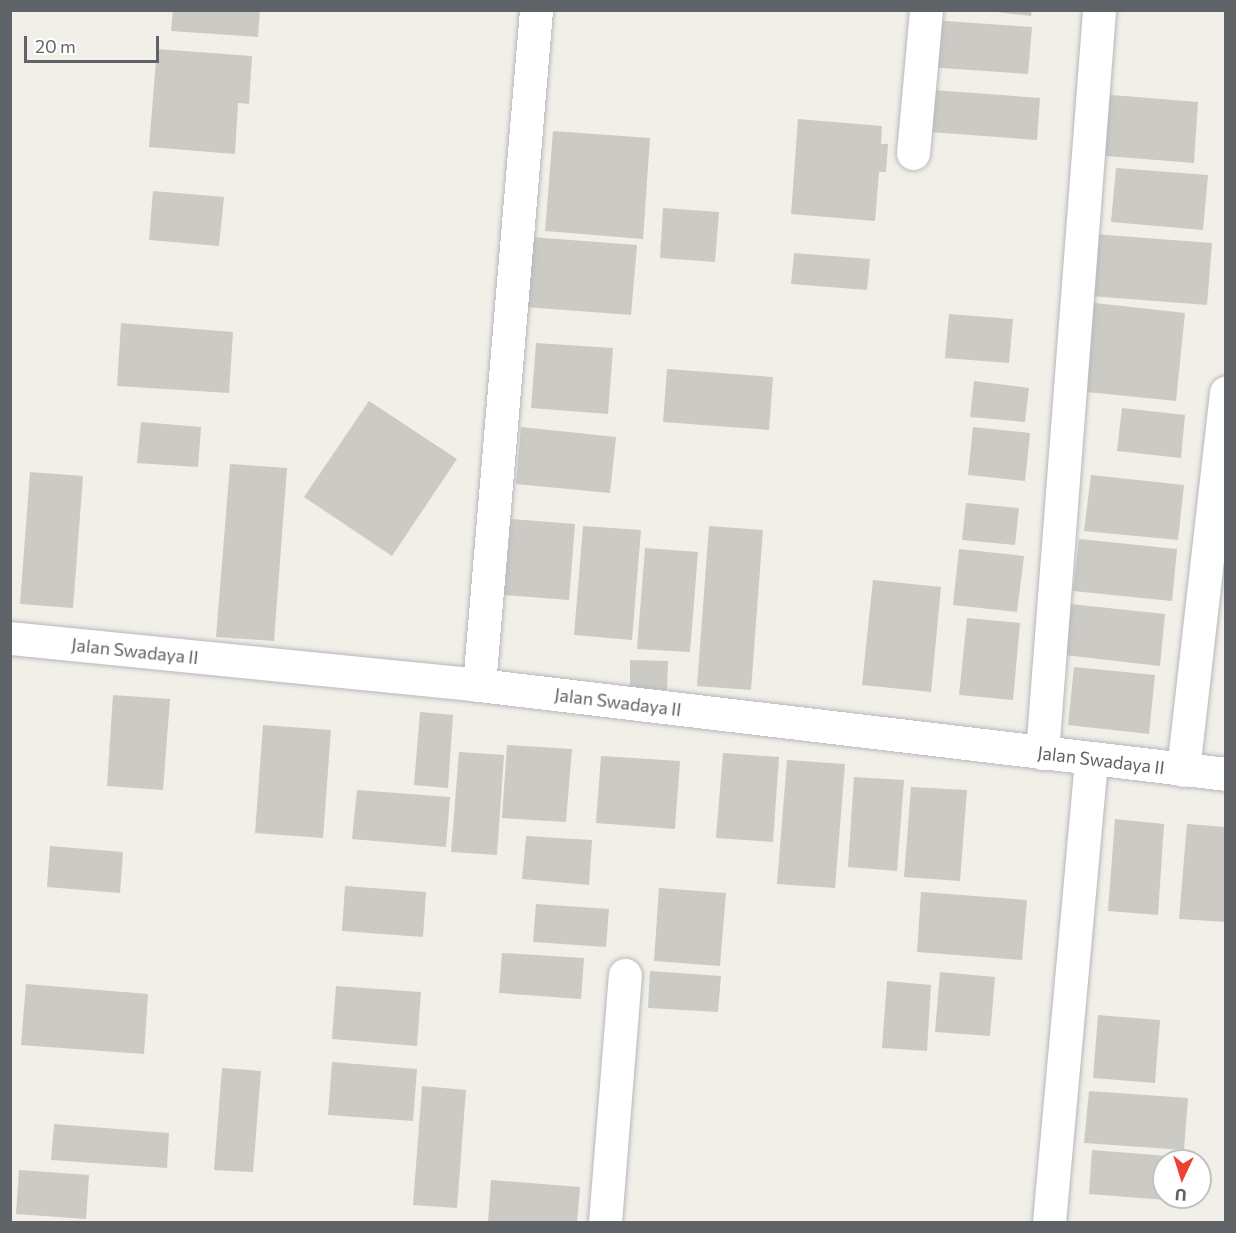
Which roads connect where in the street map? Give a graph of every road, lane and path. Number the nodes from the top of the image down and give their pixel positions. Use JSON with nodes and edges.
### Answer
{"nodes":[{"id":1,"x":536,"y":10,"type":"edge"},
{"id":2,"x":926,"y":10,"type":"edge"},
{"id":3,"x":1099,"y":10,"type":"edge"},
{"id":4,"x":913,"y":153,"type":"dead end"},
{"id":5,"x":1226,"y":392,"type":"edge"},
{"id":6,"x":10,"y":638,"type":"edge"},
{"id":7,"x":479,"y":686,"type":"junction"},
{"id":8,"x":1042,"y":753,"type":"junction"},
{"id":9,"x":1091,"y":760,"type":"junction"},
{"id":10,"x":1183,"y":770,"type":"junction"},
{"id":11,"x":1226,"y":774,"type":"edge"},
{"id":12,"x":626,"y":975,"type":"dead end"},
{"id":13,"x":605,"y":1222,"type":"edge"},
{"id":14,"x":1048,"y":1222,"type":"edge"}],
"edges":[{"from":1,"to":7,"type":"street"},
{"from":2,"to":4,"type":"street"},
{"from":3,"to":8,"type":"street"},
{"from":5,"to":10,"type":"street"},
{"from":6,"to":7,"type":"street","name":"Jalan Swadaya II"},
{"from":7,"to":8,"type":"street","name":"Jalan Swadaya II"},
{"from":8,"to":9,"type":"street","name":"Jalan Swadaya II"},
{"from":9,"to":10,"type":"street","name":"Jalan Swadaya II"},
{"from":9,"to":14,"type":"street"},
{"from":10,"to":11,"type":"street","name":"Jalan Swadaya II"},
{"from":12,"to":13,"type":"street"}]}
